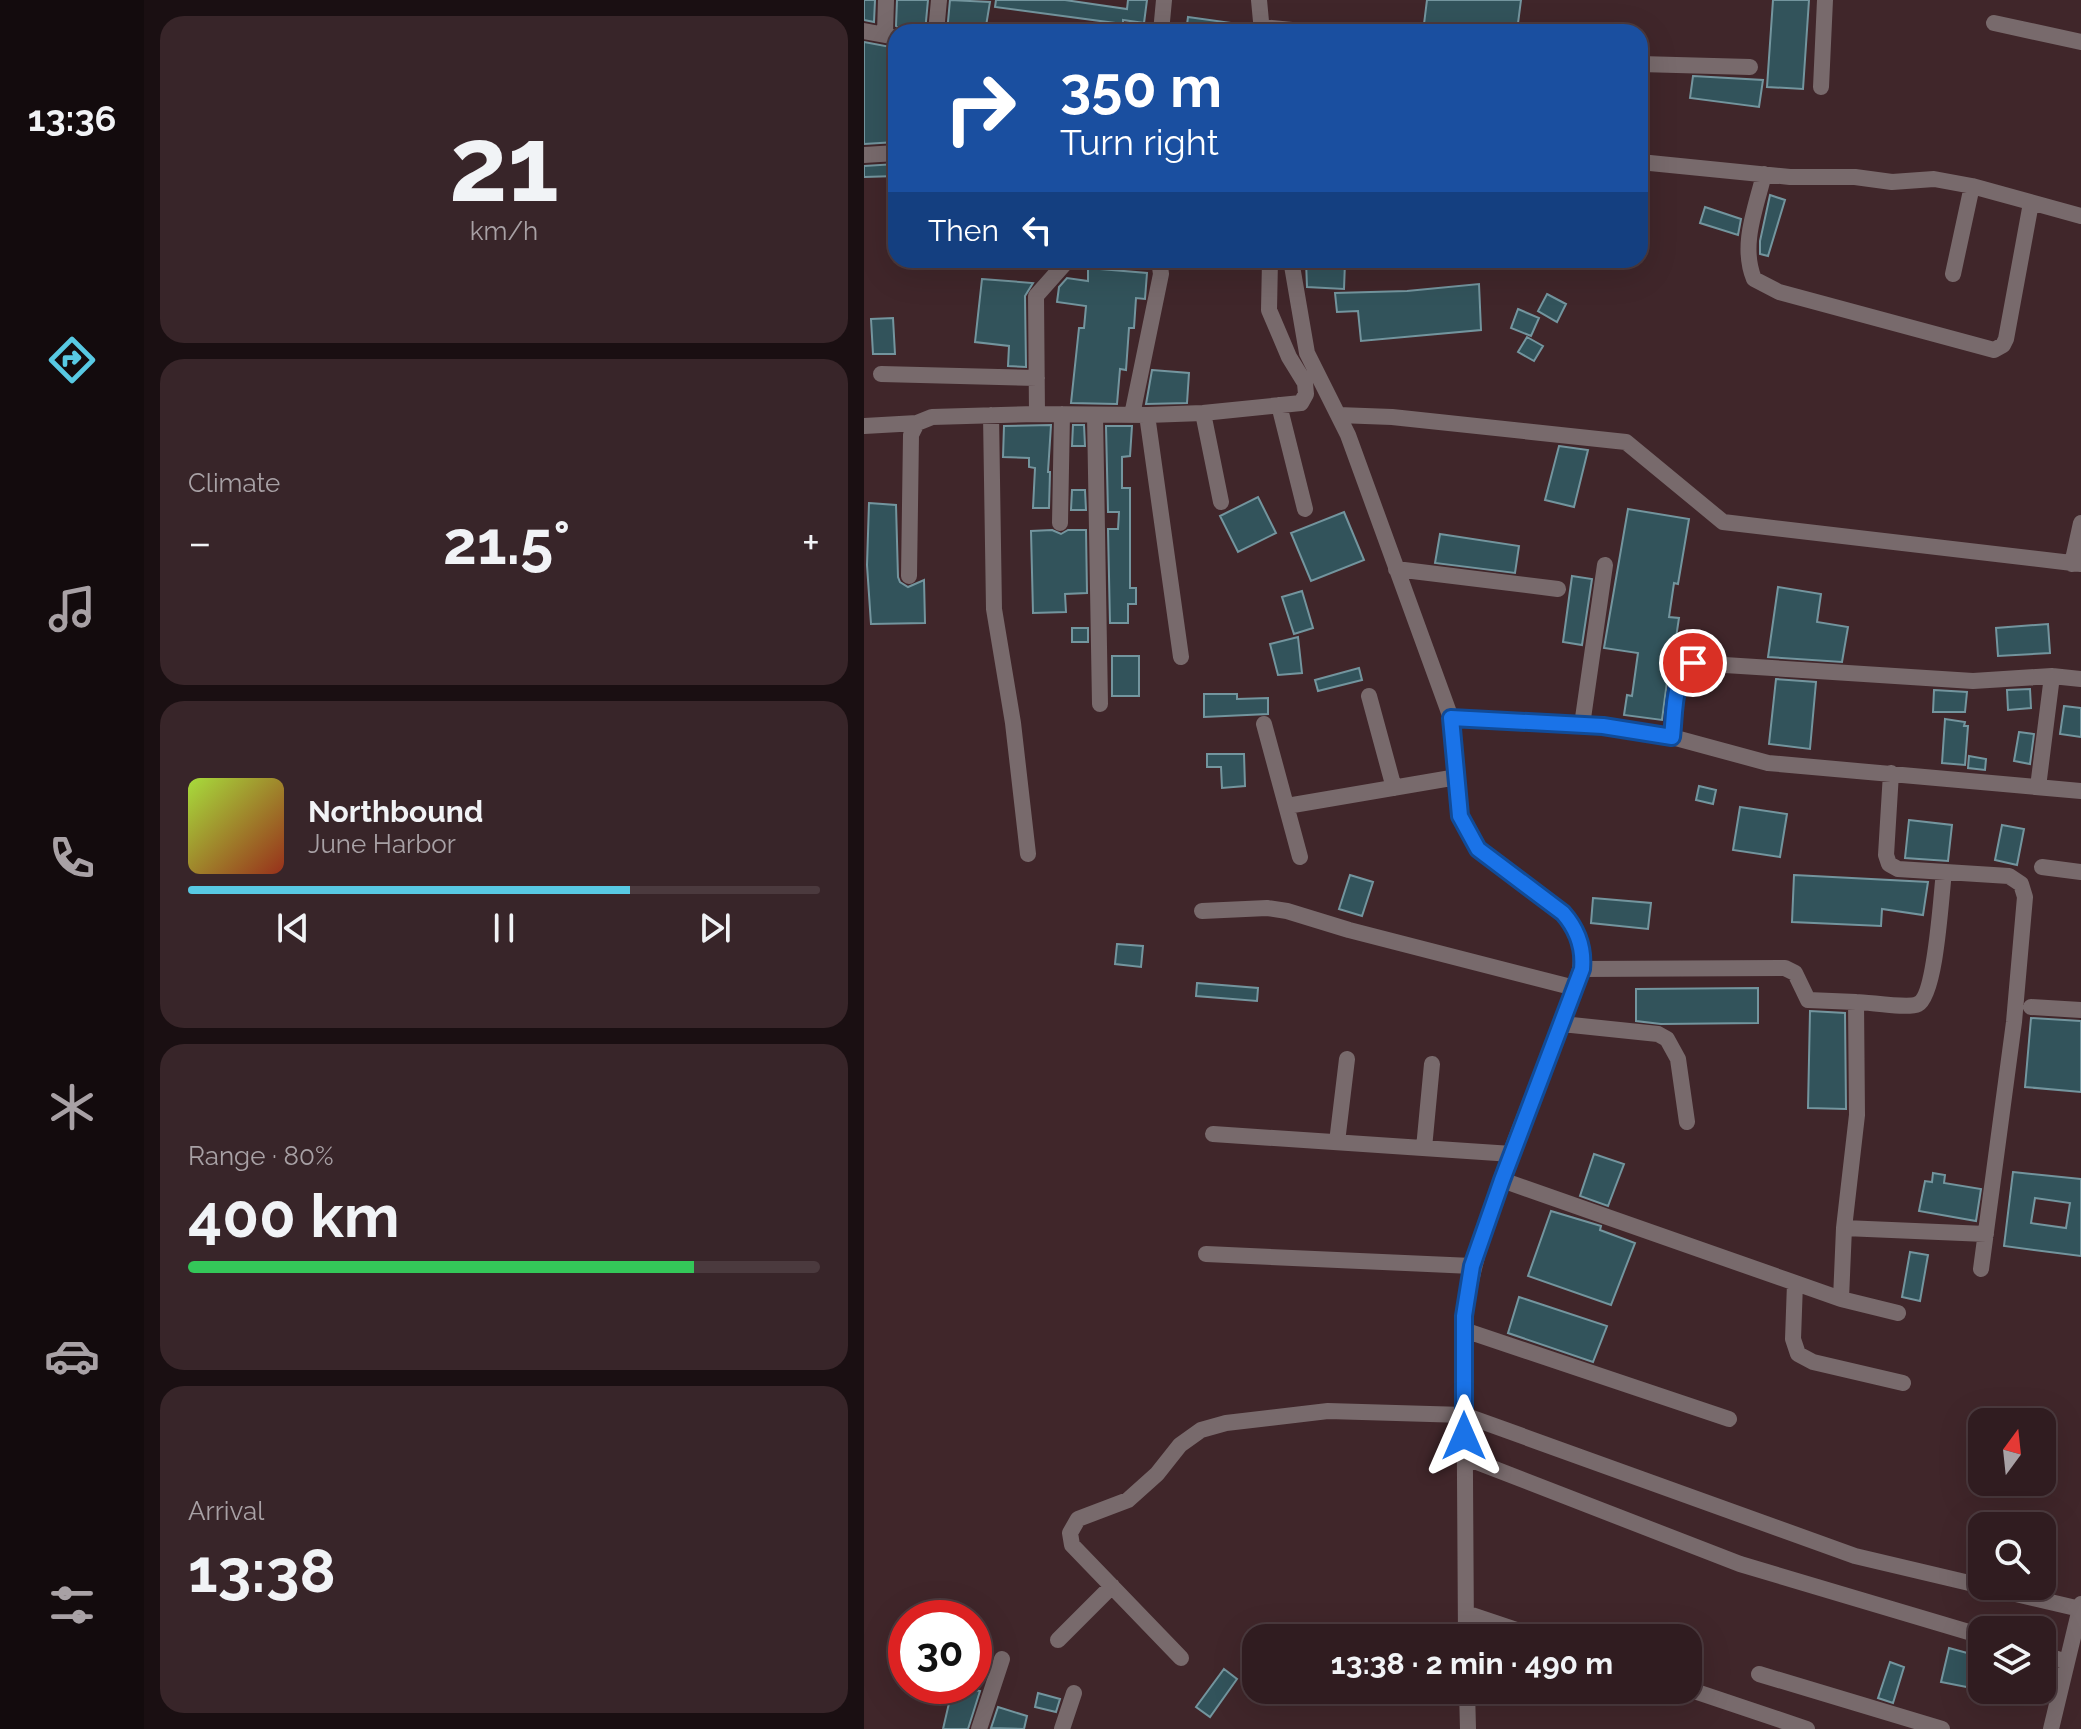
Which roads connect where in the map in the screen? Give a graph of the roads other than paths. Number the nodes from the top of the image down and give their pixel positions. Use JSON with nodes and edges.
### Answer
{"nodes":[{"id":1,"x":886,"y":0,"type":"edge"},
{"id":2,"x":939,"y":0,"type":"edge"},
{"id":3,"x":1164,"y":0,"type":"edge"},
{"id":4,"x":1259,"y":0,"type":"edge"},
{"id":5,"x":1825,"y":0,"type":"edge"},
{"id":6,"x":1994,"y":23,"type":"dead end"},
{"id":7,"x":889,"y":24,"type":"edge"},
{"id":8,"x":937,"y":24,"type":"edge"},
{"id":9,"x":1162,"y":24,"type":"edge"},
{"id":10,"x":1261,"y":24,"type":"edge"},
{"id":11,"x":864,"y":31,"type":"edge"},
{"id":12,"x":888,"y":35,"type":"edge"},
{"id":13,"x":2081,"y":42,"type":"edge"},
{"id":14,"x":1648,"y":64,"type":"edge"},
{"id":15,"x":1750,"y":67,"type":"dead end"},
{"id":16,"x":1821,"y":87,"type":"dead end"},
{"id":17,"x":888,"y":154,"type":"edge"},
{"id":18,"x":864,"y":155,"type":"edge"},
{"id":19,"x":1648,"y":163,"type":"edge"},
{"id":20,"x":1764,"y":174,"type":"junction"},
{"id":21,"x":1972,"y":186,"type":"junction"},
{"id":22,"x":2031,"y":203,"type":"junction"},
{"id":23,"x":2081,"y":216,"type":"edge"},
{"id":24,"x":1061,"y":268,"type":"edge"},
{"id":25,"x":1160,"y":268,"type":"edge"},
{"id":26,"x":1270,"y":268,"type":"edge"},
{"id":27,"x":1292,"y":268,"type":"edge"},
{"id":28,"x":1953,"y":274,"type":"dead end"},
{"id":29,"x":881,"y":374,"type":"dead end"},
{"id":30,"x":1037,"y":378,"type":"junction"},
{"id":31,"x":1279,"y":405,"type":"junction"},
{"id":32,"x":1203,"y":413,"type":"junction"},
{"id":33,"x":1037,"y":414,"type":"junction"},
{"id":34,"x":1062,"y":414,"type":"junction"},
{"id":35,"x":991,"y":415,"type":"junction"},
{"id":36,"x":1095,"y":415,"type":"junction"},
{"id":37,"x":1139,"y":415,"type":"junction"},
{"id":38,"x":1338,"y":415,"type":"junction"},
{"id":39,"x":917,"y":423,"type":"junction"},
{"id":40,"x":864,"y":426,"type":"edge"},
{"id":41,"x":1221,"y":502,"type":"dead end"},
{"id":42,"x":1305,"y":509,"type":"dead end"},
{"id":43,"x":1060,"y":523,"type":"dead end"},
{"id":44,"x":2081,"y":523,"type":"edge"},
{"id":45,"x":2076,"y":564,"type":"edge"},
{"id":46,"x":1605,"y":565,"type":"dead end"},
{"id":47,"x":1396,"y":569,"type":"junction"},
{"id":48,"x":909,"y":576,"type":"dead end"},
{"id":49,"x":1558,"y":589,"type":"dead end"},
{"id":50,"x":1181,"y":657,"type":"dead end"},
{"id":51,"x":2052,"y":676,"type":"junction"},
{"id":52,"x":2081,"y":679,"type":"edge"},
{"id":53,"x":1369,"y":696,"type":"dead end"},
{"id":54,"x":1100,"y":704,"type":"dead end"},
{"id":55,"x":1451,"y":718,"type":"junction"},
{"id":56,"x":1264,"y":724,"type":"dead end"},
{"id":57,"x":1582,"y":725,"type":"junction"},
{"id":58,"x":1672,"y":737,"type":"junction"},
{"id":59,"x":1891,"y":773,"type":"junction"},
{"id":60,"x":1457,"y":777,"type":"junction"},
{"id":61,"x":2038,"y":787,"type":"junction"},
{"id":62,"x":1394,"y":788,"type":"junction"},
{"id":63,"x":2081,"y":791,"type":"edge"},
{"id":64,"x":1287,"y":806,"type":"junction"},
{"id":65,"x":1028,"y":854,"type":"dead end"},
{"id":66,"x":1300,"y":857,"type":"dead end"},
{"id":67,"x":2042,"y":867,"type":"dead end"},
{"id":68,"x":1944,"y":872,"type":"junction"},
{"id":69,"x":2081,"y":872,"type":"edge"},
{"id":70,"x":1202,"y":911,"type":"dead end"},
{"id":71,"x":1582,"y":969,"type":"junction"},
{"id":72,"x":1575,"y":988,"type":"junction"},
{"id":73,"x":1856,"y":1002,"type":"junction"},
{"id":74,"x":2031,"y":1007,"type":"dead end"},
{"id":75,"x":2081,"y":1010,"type":"edge"},
{"id":76,"x":1562,"y":1024,"type":"junction"},
{"id":77,"x":1347,"y":1059,"type":"dead end"},
{"id":78,"x":1432,"y":1064,"type":"dead end"},
{"id":79,"x":1687,"y":1122,"type":"dead end"},
{"id":80,"x":1213,"y":1134,"type":"dead end"},
{"id":81,"x":1337,"y":1142,"type":"junction"},
{"id":82,"x":1424,"y":1148,"type":"junction"},
{"id":83,"x":1512,"y":1154,"type":"junction"},
{"id":84,"x":1502,"y":1180,"type":"junction"},
{"id":85,"x":1844,"y":1228,"type":"junction"},
{"id":86,"x":1986,"y":1234,"type":"junction"},
{"id":87,"x":1206,"y":1254,"type":"dead end"},
{"id":88,"x":1472,"y":1266,"type":"junction"},
{"id":89,"x":1981,"y":1269,"type":"dead end"},
{"id":90,"x":1795,"y":1283,"type":"junction"},
{"id":91,"x":1841,"y":1299,"type":"junction"},
{"id":92,"x":1898,"y":1313,"type":"dead end"},
{"id":93,"x":1464,"y":1330,"type":"junction"},
{"id":94,"x":1903,"y":1383,"type":"dead end"},
{"id":95,"x":1464,"y":1415,"type":"junction"},
{"id":96,"x":1729,"y":1419,"type":"dead end"},
{"id":97,"x":1464,"y":1457,"type":"junction"},
{"id":98,"x":1968,"y":1583,"type":"edge"},
{"id":99,"x":1112,"y":1586,"type":"junction"},
{"id":100,"x":2047,"y":1600,"type":"edge"},
{"id":101,"x":2080,"y":1607,"type":"edge"},
{"id":102,"x":1466,"y":1613,"type":"junction"},
{"id":103,"x":1466,"y":1624,"type":"edge"},
{"id":104,"x":1499,"y":1624,"type":"edge"},
{"id":105,"x":1968,"y":1632,"type":"edge"},
{"id":106,"x":1058,"y":1640,"type":"dead end"},
{"id":107,"x":1181,"y":1658,"type":"dead end"},
{"id":108,"x":2056,"y":1658,"type":"edge"},
{"id":109,"x":1002,"y":1659,"type":"dead end"},
{"id":110,"x":2067,"y":1662,"type":"junction"},
{"id":111,"x":1759,"y":1674,"type":"dead end"},
{"id":112,"x":1074,"y":1693,"type":"dead end"},
{"id":113,"x":1702,"y":1694,"type":"edge"},
{"id":114,"x":1467,"y":1704,"type":"edge"},
{"id":115,"x":979,"y":1729,"type":"edge"},
{"id":116,"x":1062,"y":1729,"type":"edge"},
{"id":117,"x":1468,"y":1729,"type":"edge"},
{"id":118,"x":1807,"y":1729,"type":"edge"},
{"id":119,"x":1942,"y":1729,"type":"edge"},
{"id":120,"x":2051,"y":1729,"type":"edge"}],
"edges":[{"from":1,"to":7,"type":"street"},
{"from":2,"to":8,"type":"street"},
{"from":3,"to":9,"type":"street"},
{"from":4,"to":10,"type":"street"},
{"from":5,"to":16,"type":"street"},
{"from":6,"to":13,"type":"street"},
{"from":11,"to":12,"type":"street"},
{"from":14,"to":15,"type":"street"},
{"from":17,"to":18,"type":"street"},
{"from":19,"to":20,"type":"street"},
{"from":20,"to":21,"type":"street"},
{"from":20,"to":22,"type":"street"},
{"from":21,"to":22,"type":"street"},
{"from":21,"to":28,"type":"street"},
{"from":22,"to":23,"type":"street"},
{"from":24,"to":30,"type":"street"},
{"from":25,"to":37,"type":"street"},
{"from":26,"to":31,"type":"street"},
{"from":27,"to":38,"type":"street"},
{"from":29,"to":30,"type":"street"},
{"from":30,"to":33,"type":"street"},
{"from":31,"to":32,"type":"street"},
{"from":31,"to":42,"type":"street"},
{"from":32,"to":37,"type":"street"},
{"from":32,"to":41,"type":"street"},
{"from":33,"to":34,"type":"street"},
{"from":33,"to":35,"type":"street"},
{"from":34,"to":36,"type":"street"},
{"from":34,"to":43,"type":"street"},
{"from":35,"to":39,"type":"street"},
{"from":35,"to":65,"type":"street"},
{"from":36,"to":37,"type":"street"},
{"from":36,"to":54,"type":"street"},
{"from":37,"to":50,"type":"street"},
{"from":38,"to":45,"type":"street"},
{"from":38,"to":47,"type":"street"},
{"from":39,"to":40,"type":"street"},
{"from":39,"to":48,"type":"street"},
{"from":44,"to":45,"type":"street"},
{"from":46,"to":57,"type":"street"},
{"from":47,"to":49,"type":"street"},
{"from":47,"to":55,"type":"street"},
{"from":51,"to":52,"type":"street"},
{"from":51,"to":58,"type":"street"},
{"from":51,"to":61,"type":"street"},
{"from":53,"to":62,"type":"street"},
{"from":55,"to":57,"type":"street"},
{"from":55,"to":60,"type":"street"},
{"from":56,"to":64,"type":"street"},
{"from":57,"to":58,"type":"street"},
{"from":58,"to":59,"type":"street"},
{"from":59,"to":61,"type":"street"},
{"from":59,"to":68,"type":"street"},
{"from":60,"to":62,"type":"street"},
{"from":60,"to":71,"type":"street"},
{"from":61,"to":63,"type":"street"},
{"from":62,"to":64,"type":"street"},
{"from":64,"to":66,"type":"street"},
{"from":67,"to":69,"type":"street"},
{"from":68,"to":73,"type":"street"},
{"from":68,"to":86,"type":"street"},
{"from":70,"to":72,"type":"street"},
{"from":71,"to":72,"type":"street"},
{"from":71,"to":73,"type":"street"},
{"from":72,"to":76,"type":"street"},
{"from":73,"to":85,"type":"street"},
{"from":74,"to":75,"type":"street"},
{"from":76,"to":79,"type":"street"},
{"from":76,"to":83,"type":"street"},
{"from":77,"to":81,"type":"street"},
{"from":78,"to":82,"type":"street"},
{"from":80,"to":81,"type":"street"},
{"from":81,"to":82,"type":"street"},
{"from":82,"to":83,"type":"street"},
{"from":83,"to":84,"type":"street"},
{"from":84,"to":88,"type":"street"},
{"from":84,"to":90,"type":"street"},
{"from":85,"to":86,"type":"street"},
{"from":85,"to":91,"type":"street"},
{"from":86,"to":89,"type":"street"},
{"from":87,"to":88,"type":"street"},
{"from":88,"to":93,"type":"street"},
{"from":90,"to":91,"type":"street"},
{"from":90,"to":94,"type":"street"},
{"from":91,"to":92,"type":"street"},
{"from":93,"to":95,"type":"street"},
{"from":93,"to":96,"type":"street"},
{"from":95,"to":97,"type":"street"},
{"from":95,"to":98,"type":"street"},
{"from":95,"to":99,"type":"street"},
{"from":97,"to":102,"type":"street"},
{"from":97,"to":105,"type":"street"},
{"from":99,"to":106,"type":"street"},
{"from":99,"to":107,"type":"street"},
{"from":100,"to":101,"type":"street"},
{"from":101,"to":110,"type":"street"},
{"from":102,"to":103,"type":"street"},
{"from":102,"to":104,"type":"street"},
{"from":108,"to":110,"type":"street"},
{"from":109,"to":115,"type":"street"},
{"from":110,"to":120,"type":"street"},
{"from":111,"to":119,"type":"street"},
{"from":112,"to":116,"type":"street"},
{"from":113,"to":118,"type":"street"},
{"from":114,"to":117,"type":"street"}]}
